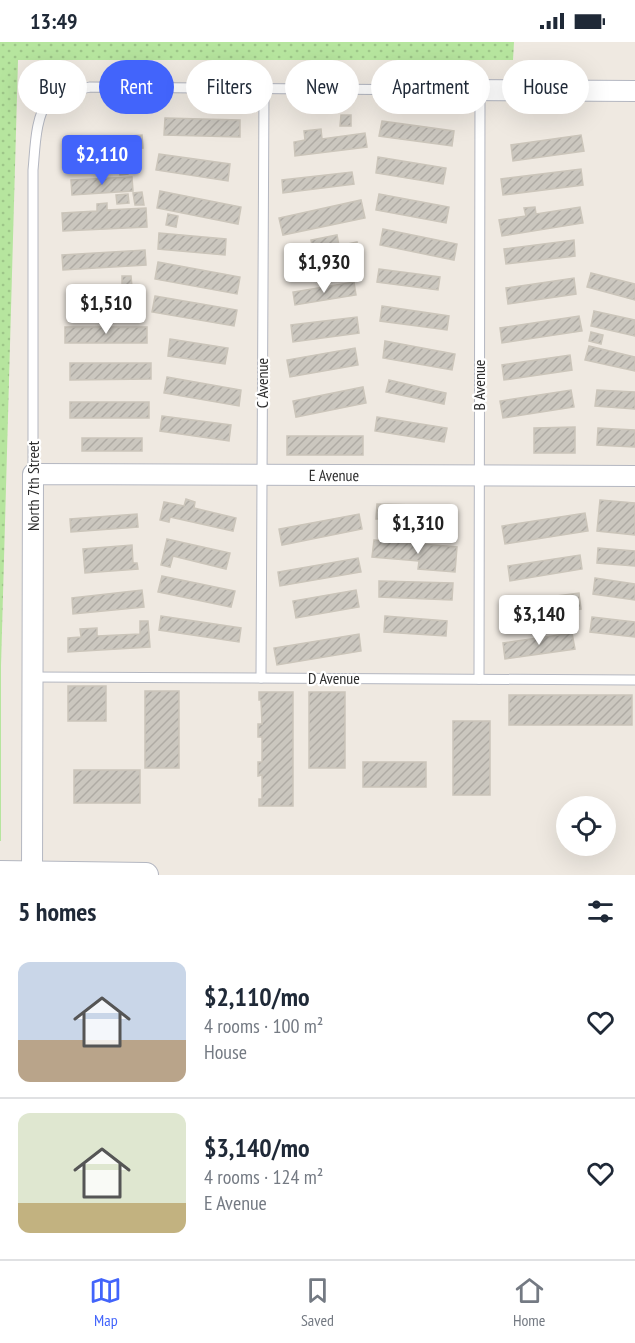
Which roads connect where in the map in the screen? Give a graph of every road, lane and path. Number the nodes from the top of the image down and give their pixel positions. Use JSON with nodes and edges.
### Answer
{"nodes":[{"id":1,"x":186,"y":88,"type":"edge"},
{"id":2,"x":273,"y":88,"type":"edge"},
{"id":3,"x":371,"y":89,"type":"edge"},
{"id":4,"x":490,"y":91,"type":"edge"},
{"id":5,"x":635,"y":91,"type":"edge"},
{"id":6,"x":264,"y":114,"type":"edge"},
{"id":7,"x":480,"y":114,"type":"edge"},
{"id":8,"x":33,"y":474,"type":"junction"},
{"id":9,"x":262,"y":475,"type":"junction"},
{"id":10,"x":479,"y":476,"type":"junction"},
{"id":11,"x":635,"y":476,"type":"edge"},
{"id":12,"x":32,"y":676,"type":"junction"},
{"id":13,"x":261,"y":678,"type":"junction"},
{"id":14,"x":478,"y":679,"type":"junction"},
{"id":15,"x":635,"y":680,"type":"edge"},
{"id":16,"x":0,"y":873,"type":"edge"},
{"id":17,"x":32,"y":874,"type":"edge"},
{"id":18,"x":146,"y":875,"type":"edge"}],
"edges":[{"from":1,"to":8,"type":"lane","name":"North 7th Street"},
{"from":2,"to":3,"type":"lane"},
{"from":4,"to":5,"type":"street"},
{"from":6,"to":9,"type":"lane","name":"C Avenue"},
{"from":7,"to":10,"type":"lane","name":"B Avenue"},
{"from":8,"to":9,"type":"street","name":"E Avenue"},
{"from":8,"to":12,"type":"street","name":"North 7th Street"},
{"from":9,"to":10,"type":"street","name":"E Avenue"},
{"from":9,"to":13,"type":"lane","name":"C Avenue"},
{"from":10,"to":11,"type":"street","name":"E Avenue"},
{"from":10,"to":14,"type":"lane","name":"B Avenue"},
{"from":12,"to":13,"type":"lane","name":"D Avenue"},
{"from":12,"to":17,"type":"street","name":"North 7th Street"},
{"from":13,"to":14,"type":"lane","name":"D Avenue"},
{"from":14,"to":15,"type":"lane","name":"D Avenue"},
{"from":16,"to":17,"type":"street"},
{"from":17,"to":18,"type":"street"}]}
